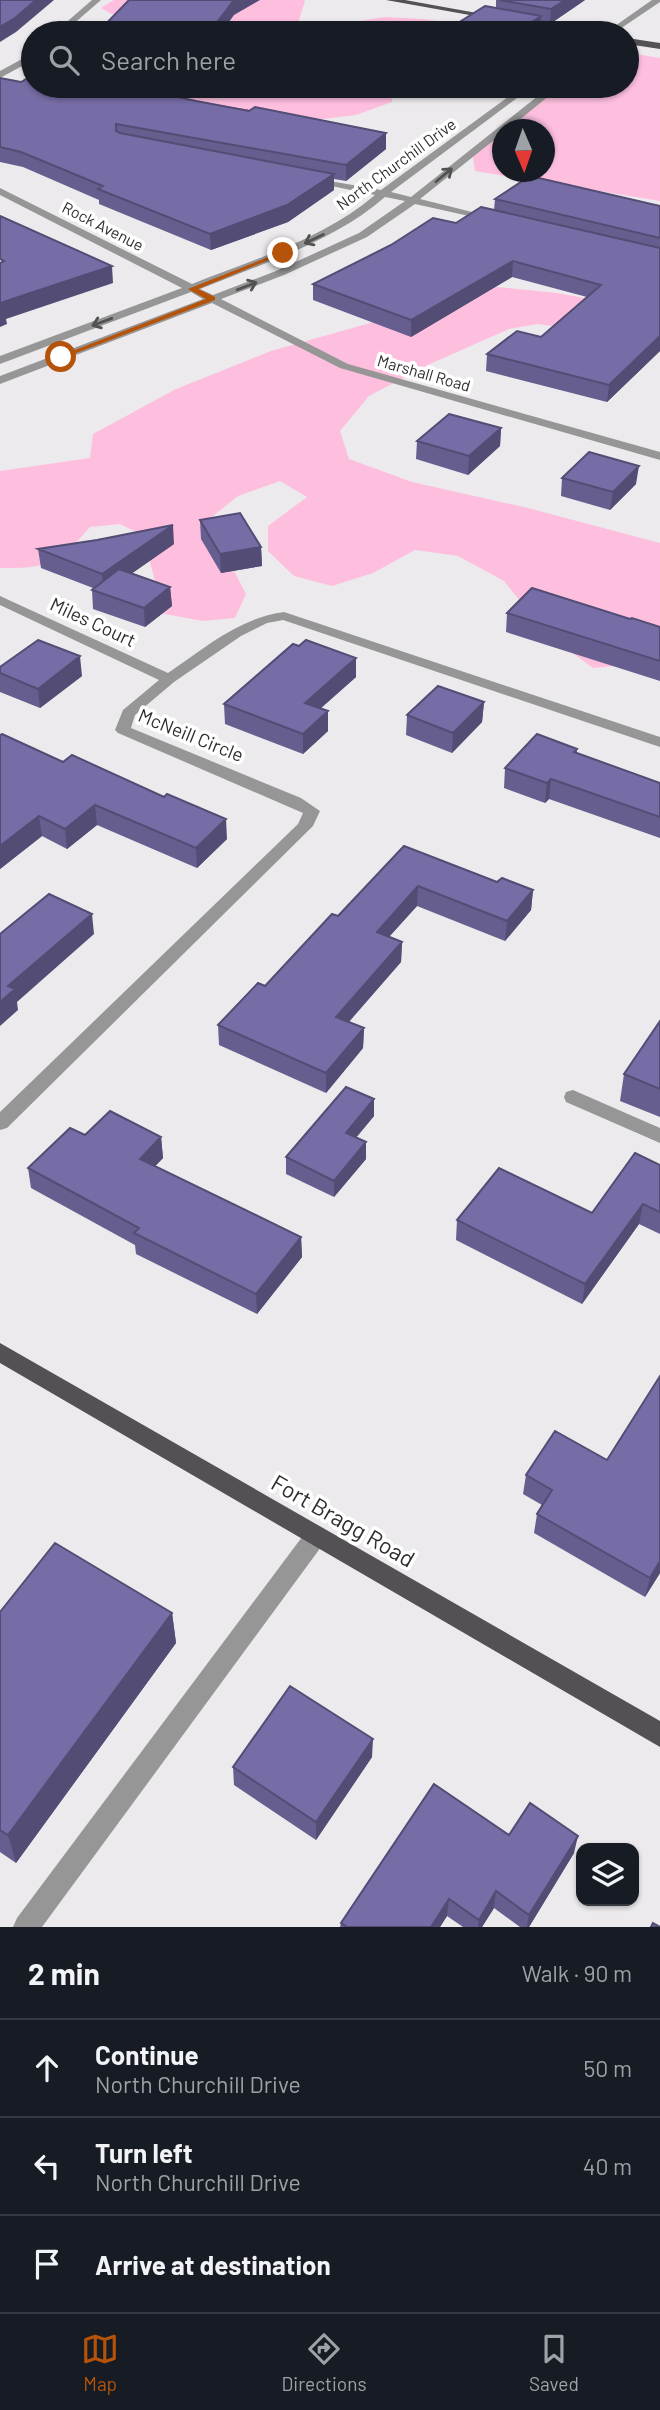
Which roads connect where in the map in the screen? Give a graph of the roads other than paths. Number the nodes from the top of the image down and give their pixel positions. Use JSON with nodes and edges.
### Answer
{"nodes":[{"id":1,"x":97,"y":0,"type":"edge"},
{"id":2,"x":390,"y":0,"type":"edge"},
{"id":3,"x":658,"y":0,"type":"edge"},
{"id":4,"x":72,"y":21,"type":"edge"},
{"id":5,"x":513,"y":21,"type":"edge"},
{"id":6,"x":626,"y":21,"type":"edge"},
{"id":7,"x":639,"y":43,"type":"edge"},
{"id":8,"x":660,"y":46,"type":"edge"},
{"id":9,"x":21,"y":63,"type":"edge"},
{"id":10,"x":0,"y":75,"type":"edge"},
{"id":11,"x":512,"y":98,"type":"edge"},
{"id":12,"x":541,"y":98,"type":"edge"},
{"id":13,"x":305,"y":178,"type":"edge"},
{"id":14,"x":0,"y":191,"type":"edge"},
{"id":15,"x":383,"y":193,"type":"junction"},
{"id":16,"x":412,"y":201,"type":"junction"},
{"id":17,"x":504,"y":223,"type":"edge"},
{"id":18,"x":192,"y":289,"type":"junction"},
{"id":19,"x":212,"y":299,"type":"junction"},
{"id":20,"x":0,"y":359,"type":"edge"},
{"id":21,"x":0,"y":380,"type":"edge"},
{"id":22,"x":660,"y":456,"type":"edge"},
{"id":23,"x":0,"y":600,"type":"edge"},
{"id":24,"x":169,"y":679,"type":"junction"},
{"id":25,"x":660,"y":742,"type":"edge"},
{"id":26,"x":573,"y":1097,"type":"dead end"},
{"id":27,"x":0,"y":1123,"type":"edge"},
{"id":28,"x":660,"y":1136,"type":"edge"},
{"id":29,"x":0,"y":1352,"type":"edge"},
{"id":30,"x":316,"y":1535,"type":"junction"},
{"id":31,"x":660,"y":1735,"type":"edge"},
{"id":32,"x":26,"y":1927,"type":"edge"}],
"edges":[{"from":1,"to":4,"type":"street"},
{"from":2,"to":5,"type":"main road"},
{"from":3,"to":6,"type":"street"},
{"from":7,"to":8,"type":"main road"},
{"from":9,"to":10,"type":"street"},
{"from":11,"to":15,"type":"street","name":"North Churchill Drive"},
{"from":16,"to":12,"type":"street","name":"North Churchill Drive","one_way":true},
{"from":13,"to":15,"type":"street"},
{"from":14,"to":18,"type":"street","name":"Rock Avenue"},
{"from":15,"to":16,"type":"street"},
{"from":15,"to":18,"type":"street","name":"North Churchill Drive","one_way":true},
{"from":16,"to":17,"type":"street"},
{"from":19,"to":16,"type":"street","name":"North Churchill Drive","one_way":true},
{"from":18,"to":19,"type":"street","name":"Marshall Road"},
{"from":18,"to":20,"type":"street","name":"North Churchill Drive","one_way":true},
{"from":19,"to":21,"type":"street","name":"North Churchill Drive"},
{"from":19,"to":22,"type":"street","name":"Marshall Road"},
{"from":23,"to":24,"type":"street","name":"Miles Court"},
{"from":24,"to":25,"type":"street","name":"McNeill Circle"},
{"from":24,"to":27,"type":"street","name":"McNeill Circle"},
{"from":26,"to":28,"type":"street"},
{"from":29,"to":30,"type":"main road","name":"Fort Bragg Road"},
{"from":30,"to":31,"type":"main road","name":"Fort Bragg Road"},
{"from":30,"to":32,"type":"street"}]}
